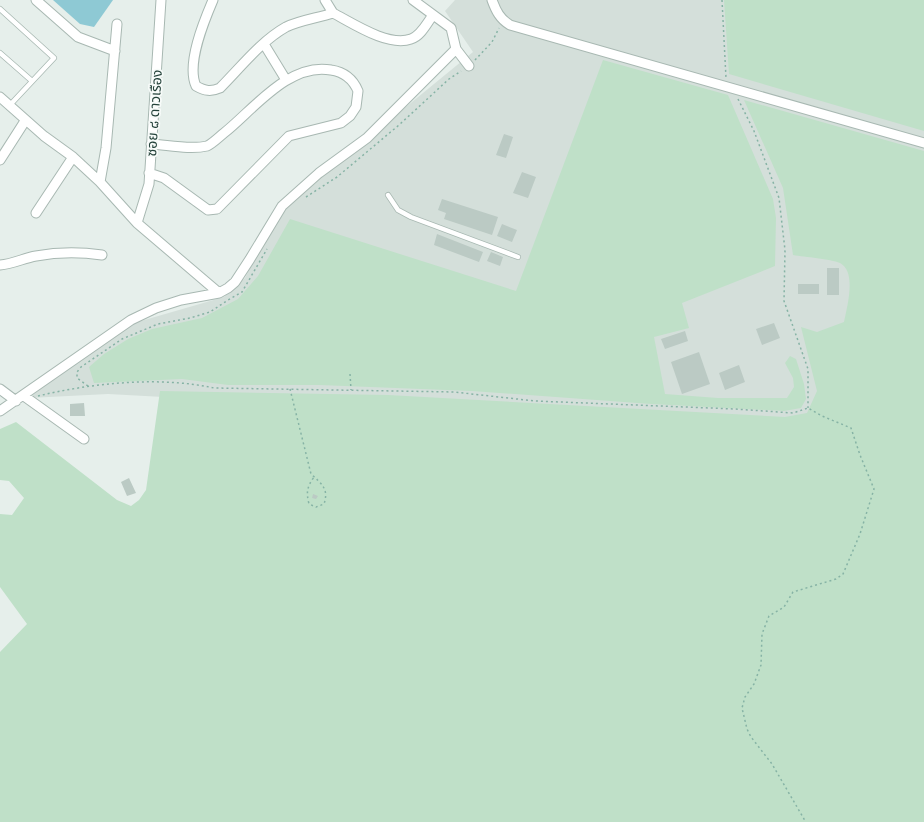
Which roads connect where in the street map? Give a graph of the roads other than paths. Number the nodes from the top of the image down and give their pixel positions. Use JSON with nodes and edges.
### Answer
{"nodes":[{"id":1,"x":36,"y":0,"type":"edge"},
{"id":2,"x":161,"y":0,"type":"edge"},
{"id":3,"x":213,"y":0,"type":"edge"},
{"id":4,"x":325,"y":0,"type":"edge"},
{"id":5,"x":413,"y":0,"type":"edge"},
{"id":6,"x":492,"y":0,"type":"edge"},
{"id":7,"x":0,"y":9,"type":"edge"},
{"id":8,"x":334,"y":13,"type":"junction"},
{"id":9,"x":433,"y":15,"type":"junction"},
{"id":10,"x":117,"y":24,"type":"dead end"},
{"id":11,"x":264,"y":44,"type":"junction"},
{"id":12,"x":456,"y":49,"type":"junction"},
{"id":13,"x":115,"y":50,"type":"junction"},
{"id":14,"x":0,"y":53,"type":"edge"},
{"id":15,"x":468,"y":66,"type":"road end"},
{"id":16,"x":286,"y":80,"type":"junction"},
{"id":17,"x":32,"y":81,"type":"junction"},
{"id":18,"x":0,"y":97,"type":"edge"},
{"id":19,"x":10,"y":105,"type":"junction"},
{"id":20,"x":25,"y":121,"type":"junction"},
{"id":21,"x":924,"y":143,"type":"edge"},
{"id":22,"x":152,"y":144,"type":"junction"},
{"id":23,"x":73,"y":157,"type":"junction"},
{"id":24,"x":0,"y":160,"type":"edge"},
{"id":25,"x":149,"y":173,"type":"junction"},
{"id":26,"x":100,"y":182,"type":"junction"},
{"id":27,"x":388,"y":195,"type":"dead end"},
{"id":28,"x":36,"y":213,"type":"dead end"},
{"id":29,"x":137,"y":223,"type":"junction"},
{"id":30,"x":102,"y":255,"type":"dead end"},
{"id":31,"x":518,"y":257,"type":"dead end"},
{"id":32,"x":0,"y":265,"type":"edge"},
{"id":33,"x":219,"y":292,"type":"junction"},
{"id":34,"x":0,"y":389,"type":"edge"},
{"id":35,"x":24,"y":396,"type":"junction"},
{"id":36,"x":16,"y":401,"type":"junction"},
{"id":37,"x":0,"y":411,"type":"edge"},
{"id":38,"x":84,"y":440,"type":"dead end"}],
"edges":[{"from":1,"to":13,"type":"street"},
{"from":2,"to":22,"type":"street","name":"ซอย ๘ ดาวเรือง"},
{"from":3,"to":11,"type":"street"},
{"from":4,"to":8,"type":"street"},
{"from":5,"to":9,"type":"street"},
{"from":6,"to":21,"type":"street"},
{"from":7,"to":17,"type":"lane"},
{"from":8,"to":9,"type":"street"},
{"from":8,"to":11,"type":"street"},
{"from":9,"to":12,"type":"street"},
{"from":10,"to":13,"type":"street"},
{"from":11,"to":16,"type":"street"},
{"from":12,"to":15,"type":"street"},
{"from":12,"to":33,"type":"street"},
{"from":13,"to":26,"type":"street"},
{"from":14,"to":17,"type":"lane"},
{"from":16,"to":22,"type":"street"},
{"from":16,"to":25,"type":"street"},
{"from":17,"to":19,"type":"lane"},
{"from":18,"to":19,"type":"street"},
{"from":19,"to":20,"type":"street"},
{"from":20,"to":23,"type":"street"},
{"from":20,"to":24,"type":"street"},
{"from":22,"to":25,"type":"street","name":"ซอย ๘ ดาวเรือง"},
{"from":23,"to":26,"type":"street"},
{"from":23,"to":28,"type":"street"},
{"from":25,"to":29,"type":"street","name":"ซอย ๘ ดาวเรือง"},
{"from":26,"to":29,"type":"street"},
{"from":27,"to":31,"type":"lane"},
{"from":29,"to":33,"type":"street"},
{"from":30,"to":32,"type":"street"},
{"from":33,"to":35,"type":"street"},
{"from":34,"to":36,"type":"street"},
{"from":35,"to":36,"type":"street"},
{"from":35,"to":38,"type":"street"},
{"from":36,"to":37,"type":"street"}]}
